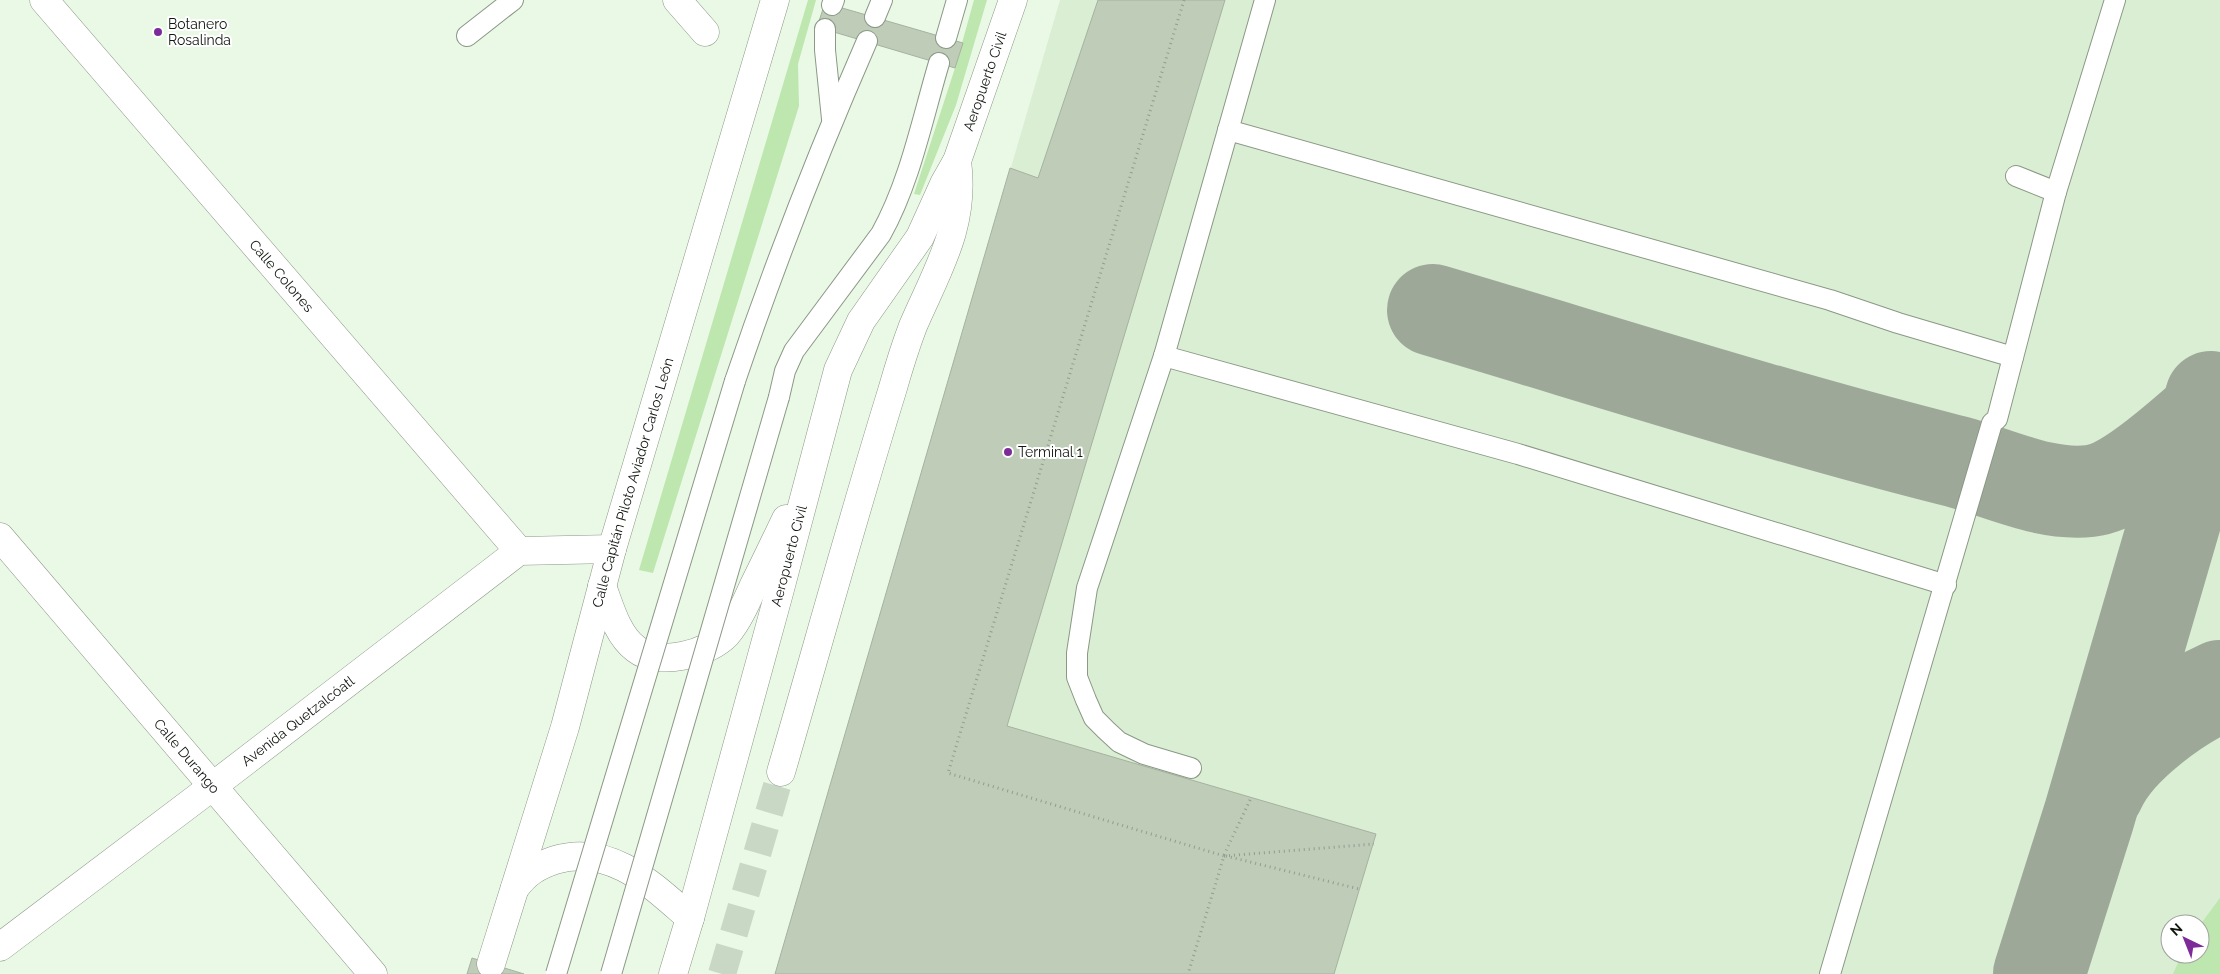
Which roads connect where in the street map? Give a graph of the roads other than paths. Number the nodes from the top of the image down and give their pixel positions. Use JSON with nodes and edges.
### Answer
{"nodes":[{"id":1,"x":44,"y":0,"type":"edge"},
{"id":2,"x":513,"y":0,"type":"edge"},
{"id":3,"x":677,"y":0,"type":"edge"},
{"id":4,"x":775,"y":0,"type":"edge"},
{"id":5,"x":957,"y":0,"type":"edge"},
{"id":6,"x":1014,"y":0,"type":"edge"},
{"id":7,"x":1265,"y":0,"type":"edge"},
{"id":8,"x":2114,"y":0,"type":"edge"},
{"id":9,"x":825,"y":29,"type":"dead end"},
{"id":10,"x":705,"y":32,"type":"dead end"},
{"id":11,"x":467,"y":36,"type":"dead end"},
{"id":12,"x":946,"y":38,"type":"dead end"},
{"id":13,"x":867,"y":42,"type":"dead end"},
{"id":14,"x":939,"y":63,"type":"dead end"},
{"id":15,"x":832,"y":121,"type":"junction"},
{"id":16,"x":1228,"y":130,"type":"junction"},
{"id":17,"x":957,"y":161,"type":"junction"},
{"id":18,"x":2016,"y":176,"type":"dead end"},
{"id":19,"x":2056,"y":192,"type":"junction"},
{"id":20,"x":1164,"y":356,"type":"junction"},
{"id":21,"x":2014,"y":357,"type":"junction"},
{"id":22,"x":812,"y":466,"type":"junction"},
{"id":23,"x":0,"y":537,"type":"edge"},
{"id":24,"x":612,"y":549,"type":"junction"},
{"id":25,"x":520,"y":551,"type":"junction"},
{"id":26,"x":1946,"y":585,"type":"junction"},
{"id":27,"x":602,"y":586,"type":"junction"},
{"id":28,"x":1191,"y":768,"type":"dead end"},
{"id":29,"x":782,"y":772,"type":"tunnel mouth"},
{"id":30,"x":213,"y":786,"type":"junction"},
{"id":31,"x":515,"y":888,"type":"junction"},
{"id":32,"x":690,"y":918,"type":"junction"},
{"id":33,"x":0,"y":947,"type":"edge"},
{"id":34,"x":492,"y":964,"type":"dead end"},
{"id":35,"x":373,"y":974,"type":"edge"},
{"id":36,"x":556,"y":974,"type":"edge"},
{"id":37,"x":611,"y":974,"type":"edge"},
{"id":38,"x":673,"y":974,"type":"edge"},
{"id":39,"x":1830,"y":974,"type":"edge"}],
"edges":[{"from":1,"to":25,"type":"street","name":"Calle Colones"},
{"from":2,"to":11,"type":"lane"},
{"from":3,"to":10,"type":"street"},
{"from":4,"to":24,"type":"street","name":"Calle Capitán Piloto Aviador Carlos León"},
{"from":5,"to":12,"type":"lane"},
{"from":6,"to":17,"type":"street","name":"Aeropuerto Civil"},
{"from":7,"to":16,"type":"lane"},
{"from":8,"to":19,"type":"lane"},
{"from":9,"to":15,"type":"lane"},
{"from":13,"to":15,"type":"lane"},
{"from":14,"to":37,"type":"lane","bridge":true},
{"from":15,"to":36,"type":"lane","bridge":true},
{"from":16,"to":20,"type":"lane"},
{"from":16,"to":21,"type":"lane"},
{"from":17,"to":22,"type":"street","name":"Aeropuerto Civil"},
{"from":17,"to":29,"type":"street","name":"Aeropuerto Civil"},
{"from":18,"to":19,"type":"lane"},
{"from":19,"to":21,"type":"lane"},
{"from":20,"to":26,"type":"lane"},
{"from":20,"to":28,"type":"lane"},
{"from":21,"to":26,"type":"lane"},
{"from":22,"to":27,"type":"street"},
{"from":22,"to":32,"type":"street","name":"Aeropuerto Civil"},
{"from":23,"to":30,"type":"street","name":"Calle Durango"},
{"from":24,"to":25,"type":"street"},
{"from":24,"to":27,"type":"street","name":"Calle Capitán Piloto Aviador Carlos León"},
{"from":25,"to":30,"type":"street","name":"Avenida Quetzalcóatl"},
{"from":26,"to":39,"type":"lane"},
{"from":27,"to":31,"type":"street","name":"Calle Capitán Piloto Aviador Carlos León"},
{"from":30,"to":33,"type":"street","name":"Avenida Quetzalcóatl"},
{"from":30,"to":35,"type":"street","name":"Calle Durango"},
{"from":31,"to":32,"type":"street"},
{"from":31,"to":34,"type":"street","name":"Calle Capitán Piloto Aviador Carlos León"},
{"from":32,"to":38,"type":"street","name":"Aeropuerto Civil"}]}
